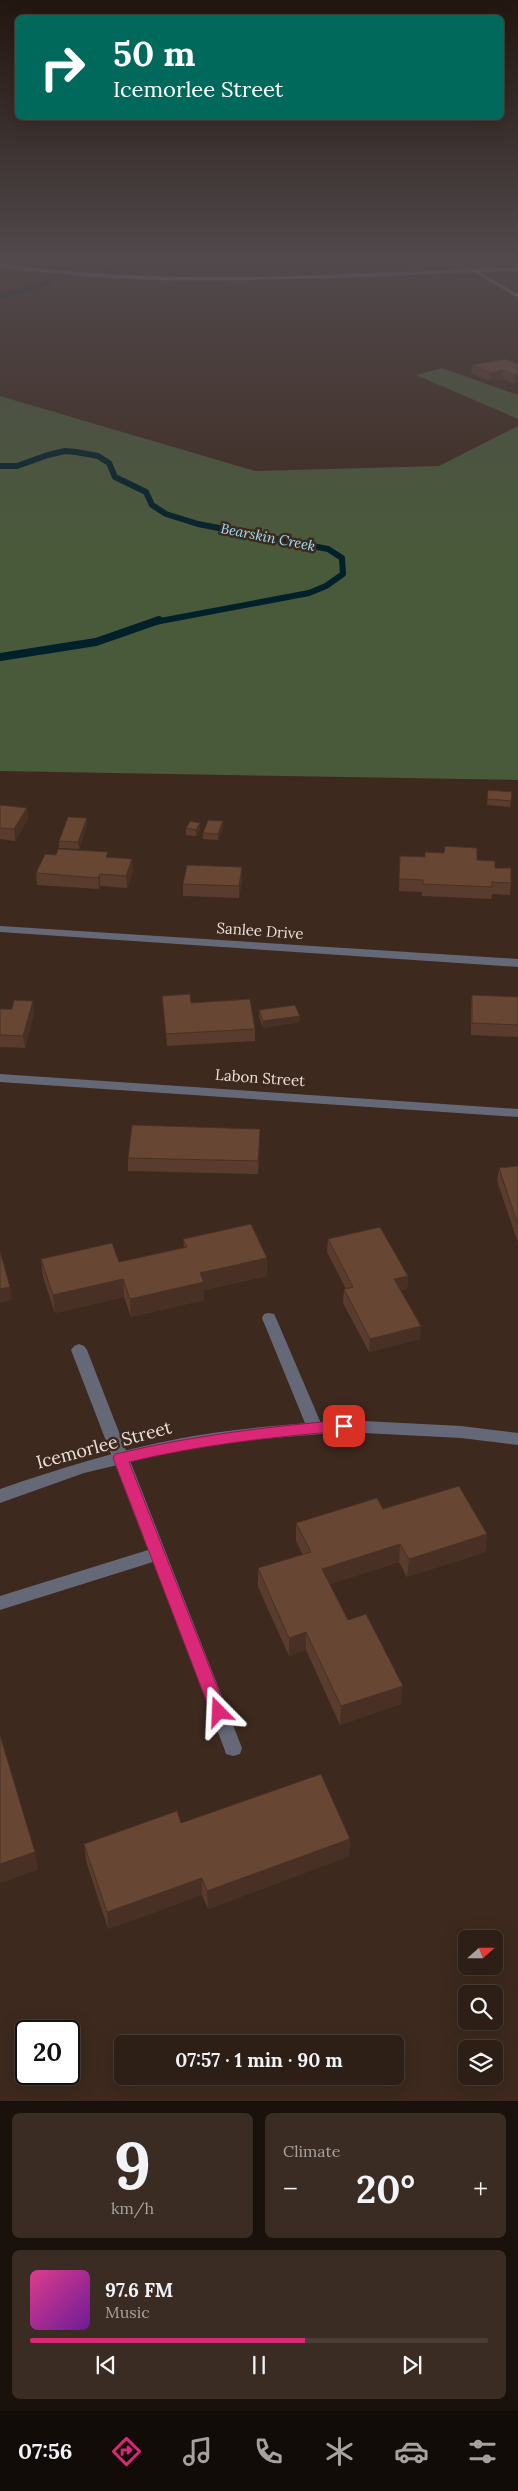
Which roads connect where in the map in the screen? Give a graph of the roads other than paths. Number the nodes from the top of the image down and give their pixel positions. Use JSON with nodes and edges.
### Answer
{"nodes":[{"id":1,"x":0,"y":929,"type":"edge"},
{"id":2,"x":518,"y":963,"type":"edge"},
{"id":3,"x":0,"y":1078,"type":"edge"},
{"id":4,"x":518,"y":1113,"type":"edge"},
{"id":5,"x":269,"y":1318,"type":"dead end"},
{"id":6,"x":79,"y":1350,"type":"dead end"},
{"id":7,"x":315,"y":1428,"type":"junction"},
{"id":8,"x":518,"y":1439,"type":"edge"},
{"id":9,"x":120,"y":1458,"type":"junction"},
{"id":10,"x":0,"y":1496,"type":"edge"},
{"id":11,"x":157,"y":1554,"type":"junction"},
{"id":12,"x":0,"y":1603,"type":"edge"},
{"id":13,"x":233,"y":1748,"type":"dead end"}],
"edges":[{"from":1,"to":2,"type":"street","name":"Sanlee Drive"},
{"from":3,"to":4,"type":"street","name":"Labon Street"},
{"from":5,"to":7,"type":"street"},
{"from":6,"to":9,"type":"street"},
{"from":7,"to":8,"type":"street","name":"Icemorlee Street"},
{"from":7,"to":9,"type":"street","name":"Icemorlee Street"},
{"from":9,"to":10,"type":"street","name":"Icemorlee Street"},
{"from":9,"to":11,"type":"street"},
{"from":11,"to":12,"type":"street"},
{"from":11,"to":13,"type":"street"}]}
